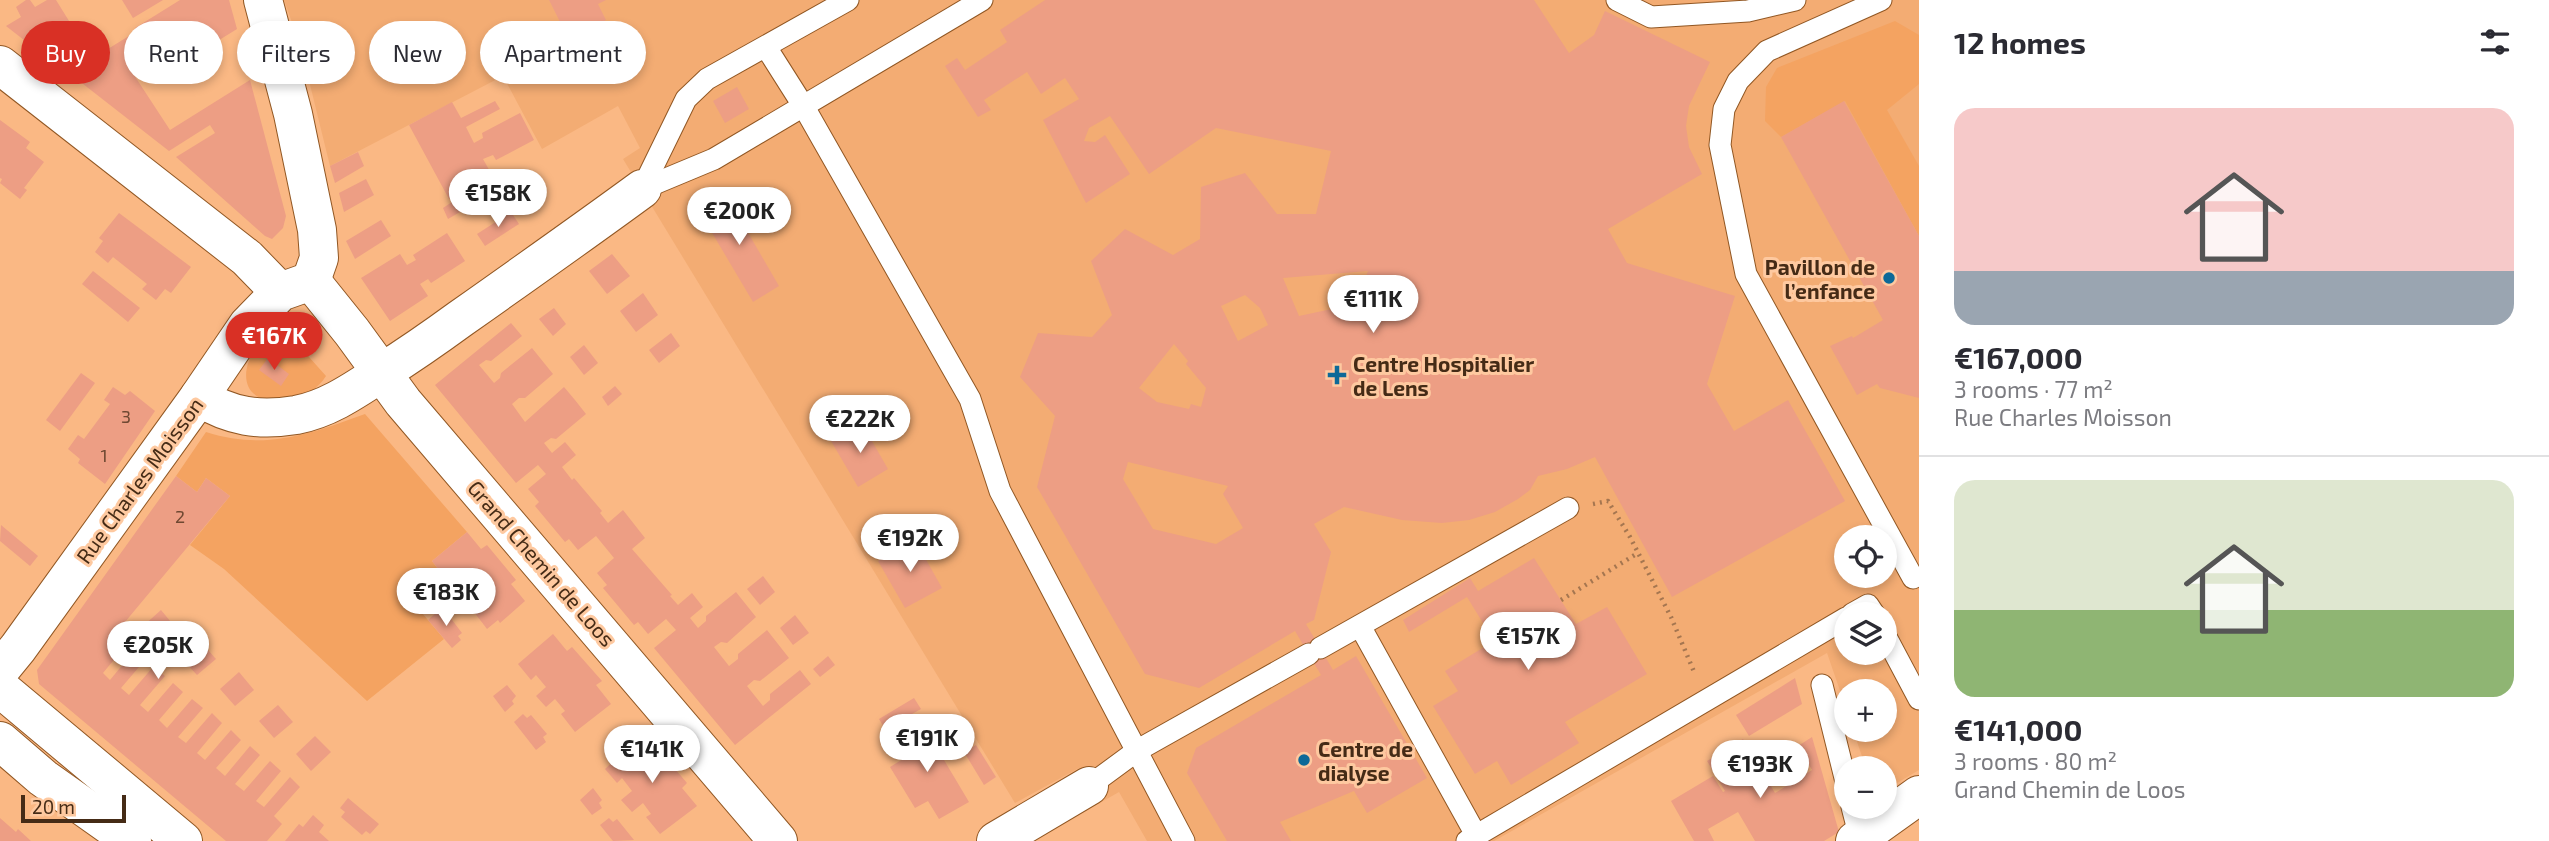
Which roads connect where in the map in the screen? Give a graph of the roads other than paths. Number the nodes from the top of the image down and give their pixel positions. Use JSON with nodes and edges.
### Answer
{"nodes":[{"id":1,"x":263,"y":0,"type":"edge"},
{"id":2,"x":848,"y":0,"type":"edge"},
{"id":3,"x":982,"y":0,"type":"edge"},
{"id":4,"x":1617,"y":0,"type":"edge"},
{"id":5,"x":1795,"y":0,"type":"edge"},
{"id":6,"x":1881,"y":0,"type":"edge"},
{"id":7,"x":766,"y":47,"type":"junction"},
{"id":8,"x":0,"y":65,"type":"edge"},
{"id":9,"x":804,"y":107,"type":"junction"},
{"id":10,"x":642,"y":189,"type":"junction"},
{"id":11,"x":295,"y":286,"type":"junction"},
{"id":12,"x":380,"y":374,"type":"junction"},
{"id":13,"x":200,"y":397,"type":"junction"},
{"id":14,"x":1569,"y":509,"type":"road end"},
{"id":15,"x":1913,"y":578,"type":"dead end"},
{"id":16,"x":1834,"y":625,"type":"edge"},
{"id":17,"x":1360,"y":626,"type":"junction"},
{"id":18,"x":1897,"y":658,"type":"edge"},
{"id":19,"x":0,"y":670,"type":"edge"},
{"id":20,"x":1822,"y":685,"type":"dead end"},
{"id":21,"x":0,"y":688,"type":"edge"},
{"id":22,"x":1919,"y":699,"type":"edge"},
{"id":23,"x":0,"y":741,"type":"edge"},
{"id":24,"x":1138,"y":750,"type":"junction"},
{"id":25,"x":1840,"y":756,"type":"edge"},
{"id":26,"x":1088,"y":786,"type":"joint"},
{"id":27,"x":1919,"y":795,"type":"edge"},
{"id":28,"x":1857,"y":832,"type":"edge"},
{"id":29,"x":1472,"y":838,"type":"edge"},
{"id":30,"x":132,"y":841,"type":"edge"},
{"id":31,"x":183,"y":841,"type":"edge"},
{"id":32,"x":778,"y":841,"type":"edge"},
{"id":33,"x":996,"y":841,"type":"edge"},
{"id":34,"x":1184,"y":841,"type":"edge"}],
"edges":[{"from":1,"to":11,"type":"street"},
{"from":2,"to":7,"type":"lane"},
{"from":3,"to":9,"type":"lane"},
{"from":4,"to":5,"type":"lane"},
{"from":6,"to":15,"type":"lane"},
{"from":7,"to":9,"type":"lane"},
{"from":7,"to":10,"type":"lane"},
{"from":8,"to":11,"type":"street","name":"Grand Chemin de Loos"},
{"from":9,"to":10,"type":"lane"},
{"from":9,"to":24,"type":"lane"},
{"from":10,"to":12,"type":"street"},
{"from":11,"to":12,"type":"street","name":"Grand Chemin de Loos"},
{"from":11,"to":13,"type":"street","name":"Rue Charles Moisson"},
{"from":12,"to":13,"type":"street"},
{"from":12,"to":32,"type":"street","name":"Grand Chemin de Loos"},
{"from":13,"to":19,"type":"street","name":"Rue Charles Moisson"},
{"from":14,"to":17,"type":"lane"},
{"from":16,"to":29,"type":"lane"},
{"from":17,"to":24,"type":"lane"},
{"from":17,"to":29,"type":"lane"},
{"from":18,"to":22,"type":"lane"},
{"from":20,"to":25,"type":"lane"},
{"from":21,"to":31,"type":"street"},
{"from":23,"to":30,"type":"street"},
{"from":24,"to":26,"type":"lane"},
{"from":24,"to":34,"type":"lane"},
{"from":26,"to":33,"type":"street"},
{"from":27,"to":28,"type":"street"}]}
